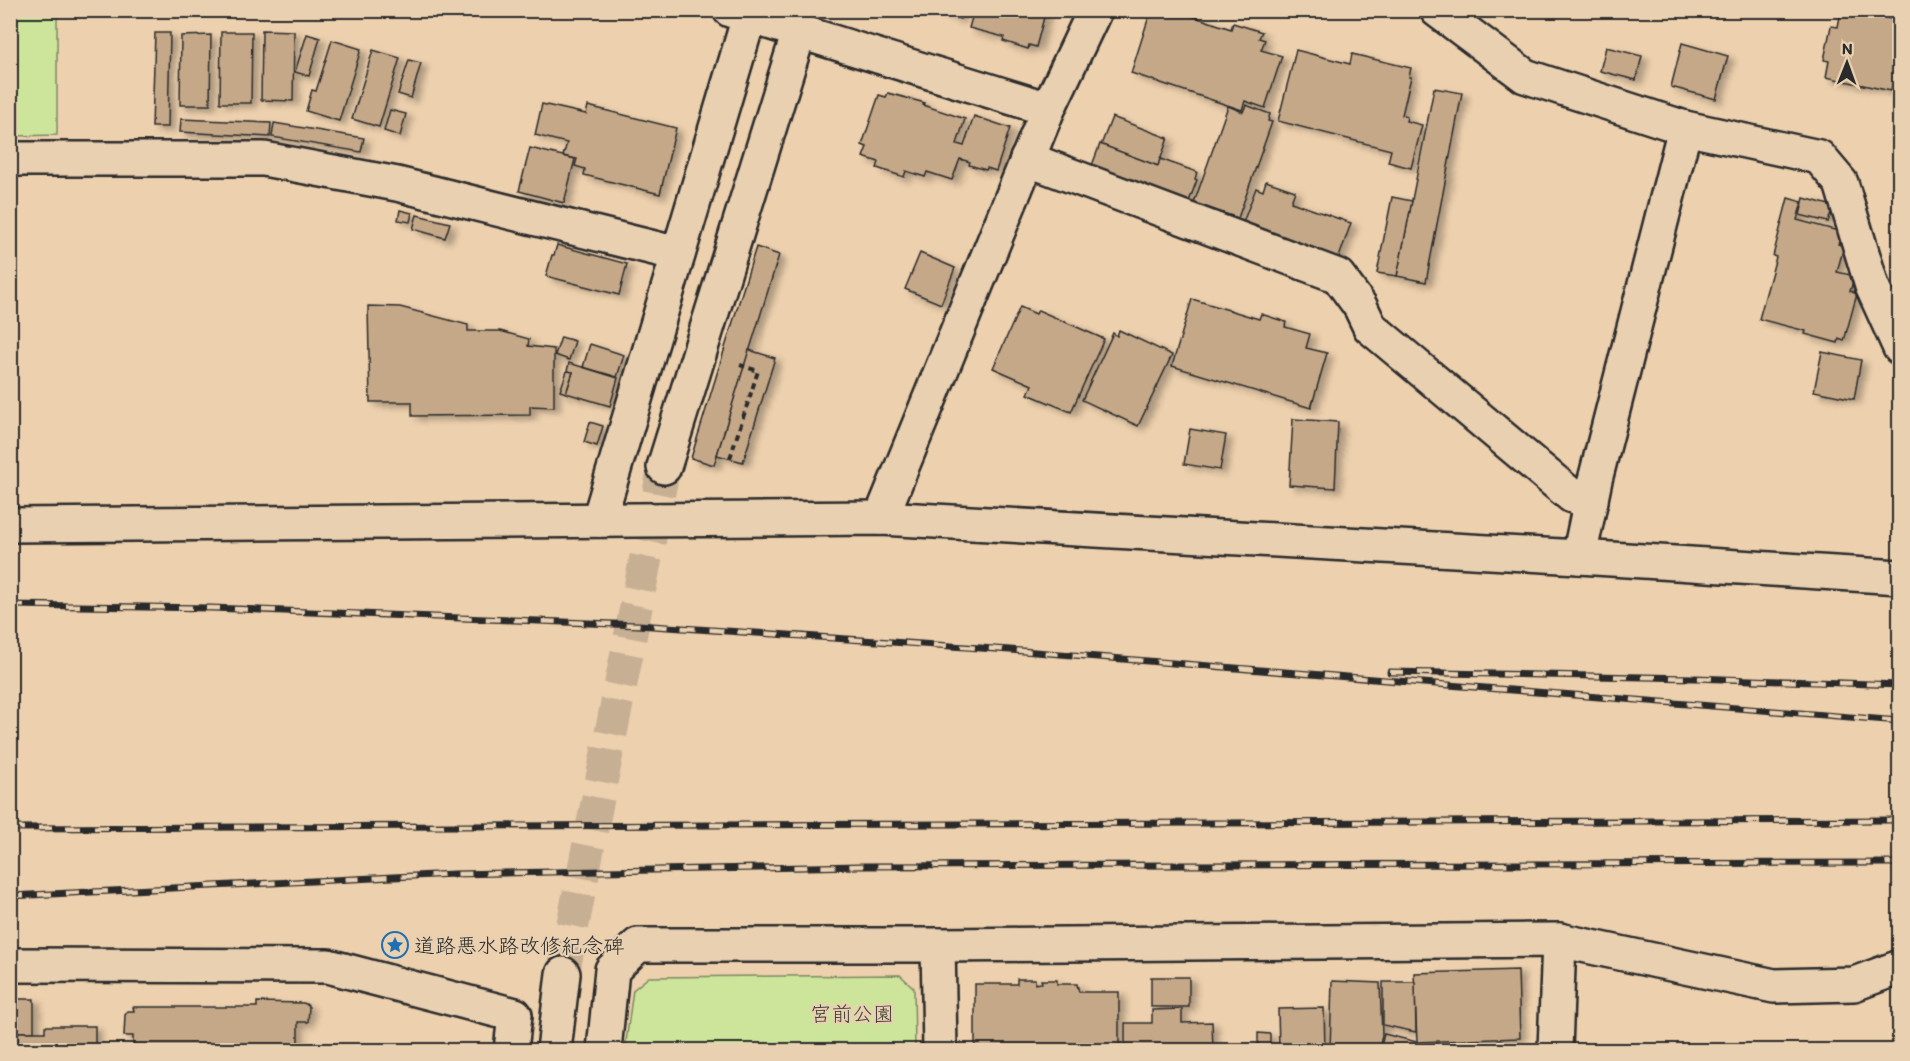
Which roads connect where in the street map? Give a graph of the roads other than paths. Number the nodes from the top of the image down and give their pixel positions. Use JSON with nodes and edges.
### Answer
{"nodes":[{"id":1,"x":1095,"y":10,"type":"edge"},
{"id":2,"x":1437,"y":10,"type":"edge"},
{"id":3,"x":740,"y":14,"type":"edge"},
{"id":4,"x":799,"y":32,"type":"junction"},
{"id":5,"x":1048,"y":109,"type":"junction"},
{"id":6,"x":1685,"y":128,"type":"junction"},
{"id":7,"x":10,"y":159,"type":"edge"},
{"id":8,"x":1027,"y":159,"type":"junction"},
{"id":9,"x":678,"y":254,"type":"junction"},
{"id":10,"x":1899,"y":348,"type":"edge"},
{"id":11,"x":664,"y":467,"type":"tunnel mouth"},
{"id":12,"x":1591,"y":501,"type":"junction"},
{"id":13,"x":881,"y":518,"type":"junction"},
{"id":14,"x":599,"y":520,"type":"junction"},
{"id":15,"x":10,"y":525,"type":"edge"},
{"id":16,"x":1579,"y":557,"type":"junction"},
{"id":17,"x":1899,"y":577,"type":"edge"},
{"id":18,"x":1559,"y":940,"type":"junction"},
{"id":19,"x":938,"y":945,"type":"junction"},
{"id":20,"x":10,"y":965,"type":"edge"},
{"id":21,"x":1899,"y":967,"type":"edge"},
{"id":22,"x":563,"y":974,"type":"tunnel mouth"},
{"id":23,"x":511,"y":1050,"type":"edge"},
{"id":24,"x":554,"y":1050,"type":"edge"},
{"id":25,"x":604,"y":1050,"type":"edge"},
{"id":26,"x":940,"y":1050,"type":"edge"},
{"id":27,"x":1555,"y":1050,"type":"edge"}],
"edges":[{"from":1,"to":5,"type":"street"},
{"from":2,"to":6,"type":"street"},
{"from":3,"to":4,"type":"street"},
{"from":3,"to":9,"type":"street"},
{"from":4,"to":5,"type":"street"},
{"from":4,"to":11,"type":"street"},
{"from":5,"to":8,"type":"street"},
{"from":6,"to":10,"type":"street"},
{"from":6,"to":12,"type":"street"},
{"from":7,"to":9,"type":"street"},
{"from":8,"to":12,"type":"street"},
{"from":8,"to":13,"type":"street"},
{"from":9,"to":14,"type":"street"},
{"from":12,"to":16,"type":"street"},
{"from":13,"to":14,"type":"street"},
{"from":13,"to":16,"type":"street"},
{"from":14,"to":15,"type":"street"},
{"from":16,"to":17,"type":"street"},
{"from":18,"to":19,"type":"street"},
{"from":18,"to":21,"type":"street"},
{"from":18,"to":27,"type":"street"},
{"from":19,"to":25,"type":"street"},
{"from":19,"to":26,"type":"street"},
{"from":20,"to":23,"type":"street"},
{"from":22,"to":24,"type":"street"}]}
